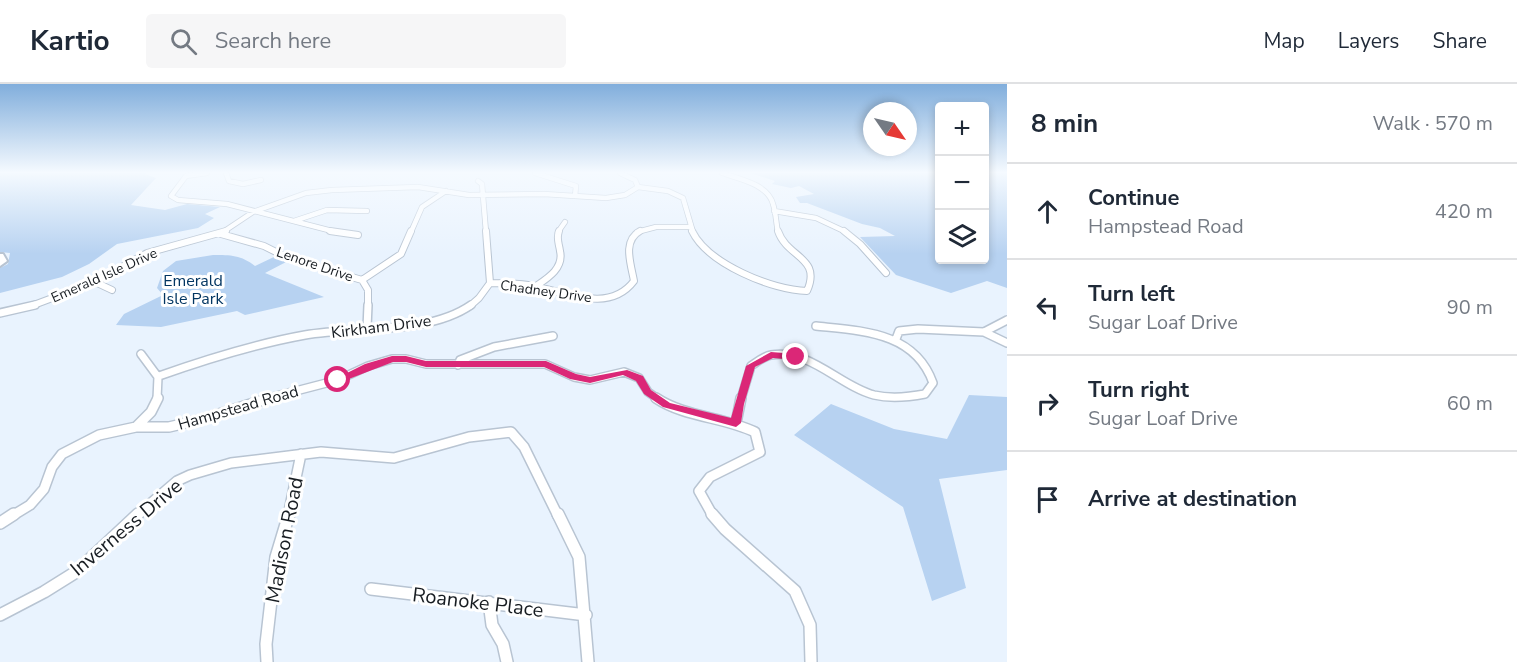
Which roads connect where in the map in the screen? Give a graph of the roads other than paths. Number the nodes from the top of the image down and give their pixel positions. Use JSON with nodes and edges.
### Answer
{"nodes":[{"id":1,"x":178,"y":200,"type":"edge"},
{"id":2,"x":283,"y":200,"type":"edge"},
{"id":3,"x":430,"y":200,"type":"edge"},
{"id":4,"x":483,"y":200,"type":"edge"},
{"id":5,"x":684,"y":200,"type":"edge"},
{"id":6,"x":772,"y":200,"type":"edge"},
{"id":7,"x":367,"y":211,"type":"dead end"},
{"id":8,"x":774,"y":211,"type":"junction"},
{"id":9,"x":253,"y":212,"type":"junction"},
{"id":10,"x":294,"y":221,"type":"junction"},
{"id":11,"x":565,"y":222,"type":"dead end"},
{"id":12,"x":690,"y":226,"type":"junction"},
{"id":13,"x":221,"y":234,"type":"junction"},
{"id":14,"x":358,"y":235,"type":"dead end"},
{"id":15,"x":0,"y":256,"type":"edge"},
{"id":16,"x":0,"y":264,"type":"edge"},
{"id":17,"x":886,"y":273,"type":"dead end"},
{"id":18,"x":362,"y":280,"type":"junction"},
{"id":19,"x":95,"y":282,"type":"junction"},
{"id":20,"x":490,"y":283,"type":"junction"},
{"id":21,"x":536,"y":286,"type":"junction"},
{"id":22,"x":112,"y":290,"type":"dead end"},
{"id":23,"x":0,"y":313,"type":"edge"},
{"id":24,"x":1007,"y":320,"type":"edge"},
{"id":25,"x":816,"y":326,"type":"dead end"},
{"id":26,"x":367,"y":328,"type":"junction"},
{"id":27,"x":984,"y":332,"type":"junction"},
{"id":28,"x":553,"y":336,"type":"dead end"},
{"id":29,"x":896,"y":339,"type":"junction"},
{"id":30,"x":1007,"y":343,"type":"edge"},
{"id":31,"x":141,"y":354,"type":"dead end"},
{"id":32,"x":458,"y":365,"type":"junction"},
{"id":33,"x":159,"y":376,"type":"junction"},
{"id":34,"x":736,"y":423,"type":"junction"},
{"id":35,"x":136,"y":427,"type":"junction"},
{"id":36,"x":301,"y":454,"type":"junction"},
{"id":37,"x":0,"y":523,"type":"edge"},
{"id":38,"x":371,"y":589,"type":"dead end"},
{"id":39,"x":489,"y":602,"type":"junction"},
{"id":40,"x":0,"y":615,"type":"edge"},
{"id":41,"x":586,"y":615,"type":"junction"},
{"id":42,"x":267,"y":662,"type":"edge"},
{"id":43,"x":507,"y":662,"type":"edge"},
{"id":44,"x":588,"y":662,"type":"edge"},
{"id":45,"x":811,"y":662,"type":"edge"}],
"edges":[{"from":1,"to":9,"type":"street"},
{"from":2,"to":9,"type":"street","name":"Emerald Isle Drive"},
{"from":3,"to":18,"type":"street"},
{"from":4,"to":20,"type":"street"},
{"from":5,"to":12,"type":"street"},
{"from":6,"to":8,"type":"street"},
{"from":7,"to":10,"type":"street"},
{"from":8,"to":12,"type":"street"},
{"from":8,"to":17,"type":"street"},
{"from":9,"to":10,"type":"street"},
{"from":9,"to":13,"type":"street","name":"Emerald Isle Drive"},
{"from":10,"to":14,"type":"street"},
{"from":11,"to":21,"type":"street"},
{"from":12,"to":21,"type":"street","name":"Chadney Drive"},
{"from":13,"to":18,"type":"street","name":"Lenore Drive"},
{"from":13,"to":19,"type":"street","name":"Emerald Isle Drive"},
{"from":15,"to":16,"type":"main road"},
{"from":18,"to":26,"type":"street","name":"Lenore Drive"},
{"from":19,"to":22,"type":"street"},
{"from":19,"to":23,"type":"street","name":"Emerald Isle Drive"},
{"from":20,"to":21,"type":"street","name":"Chadney Drive"},
{"from":20,"to":26,"type":"street","name":"Kirkham Drive"},
{"from":24,"to":27,"type":"street"},
{"from":25,"to":29,"type":"street"},
{"from":26,"to":33,"type":"street","name":"Kirkham Drive"},
{"from":27,"to":29,"type":"street"},
{"from":27,"to":30,"type":"street"},
{"from":28,"to":32,"type":"street"},
{"from":29,"to":34,"type":"street"},
{"from":31,"to":33,"type":"street"},
{"from":32,"to":34,"type":"street","name":"Hampstead Road"},
{"from":32,"to":35,"type":"street","name":"Hampstead Road"},
{"from":33,"to":35,"type":"street"},
{"from":34,"to":45,"type":"street","name":"Hampstead Road"},
{"from":35,"to":37,"type":"street","name":"Hampstead Road"},
{"from":36,"to":40,"type":"street","name":"Inverness Drive"},
{"from":36,"to":41,"type":"street","name":"Inverness Drive"},
{"from":36,"to":42,"type":"street","name":"Madison Road"},
{"from":38,"to":39,"type":"street","name":"Roanoke Place"},
{"from":39,"to":41,"type":"street","name":"Roanoke Place"},
{"from":39,"to":43,"type":"street"},
{"from":41,"to":44,"type":"street","name":"Inverness Drive"}]}
